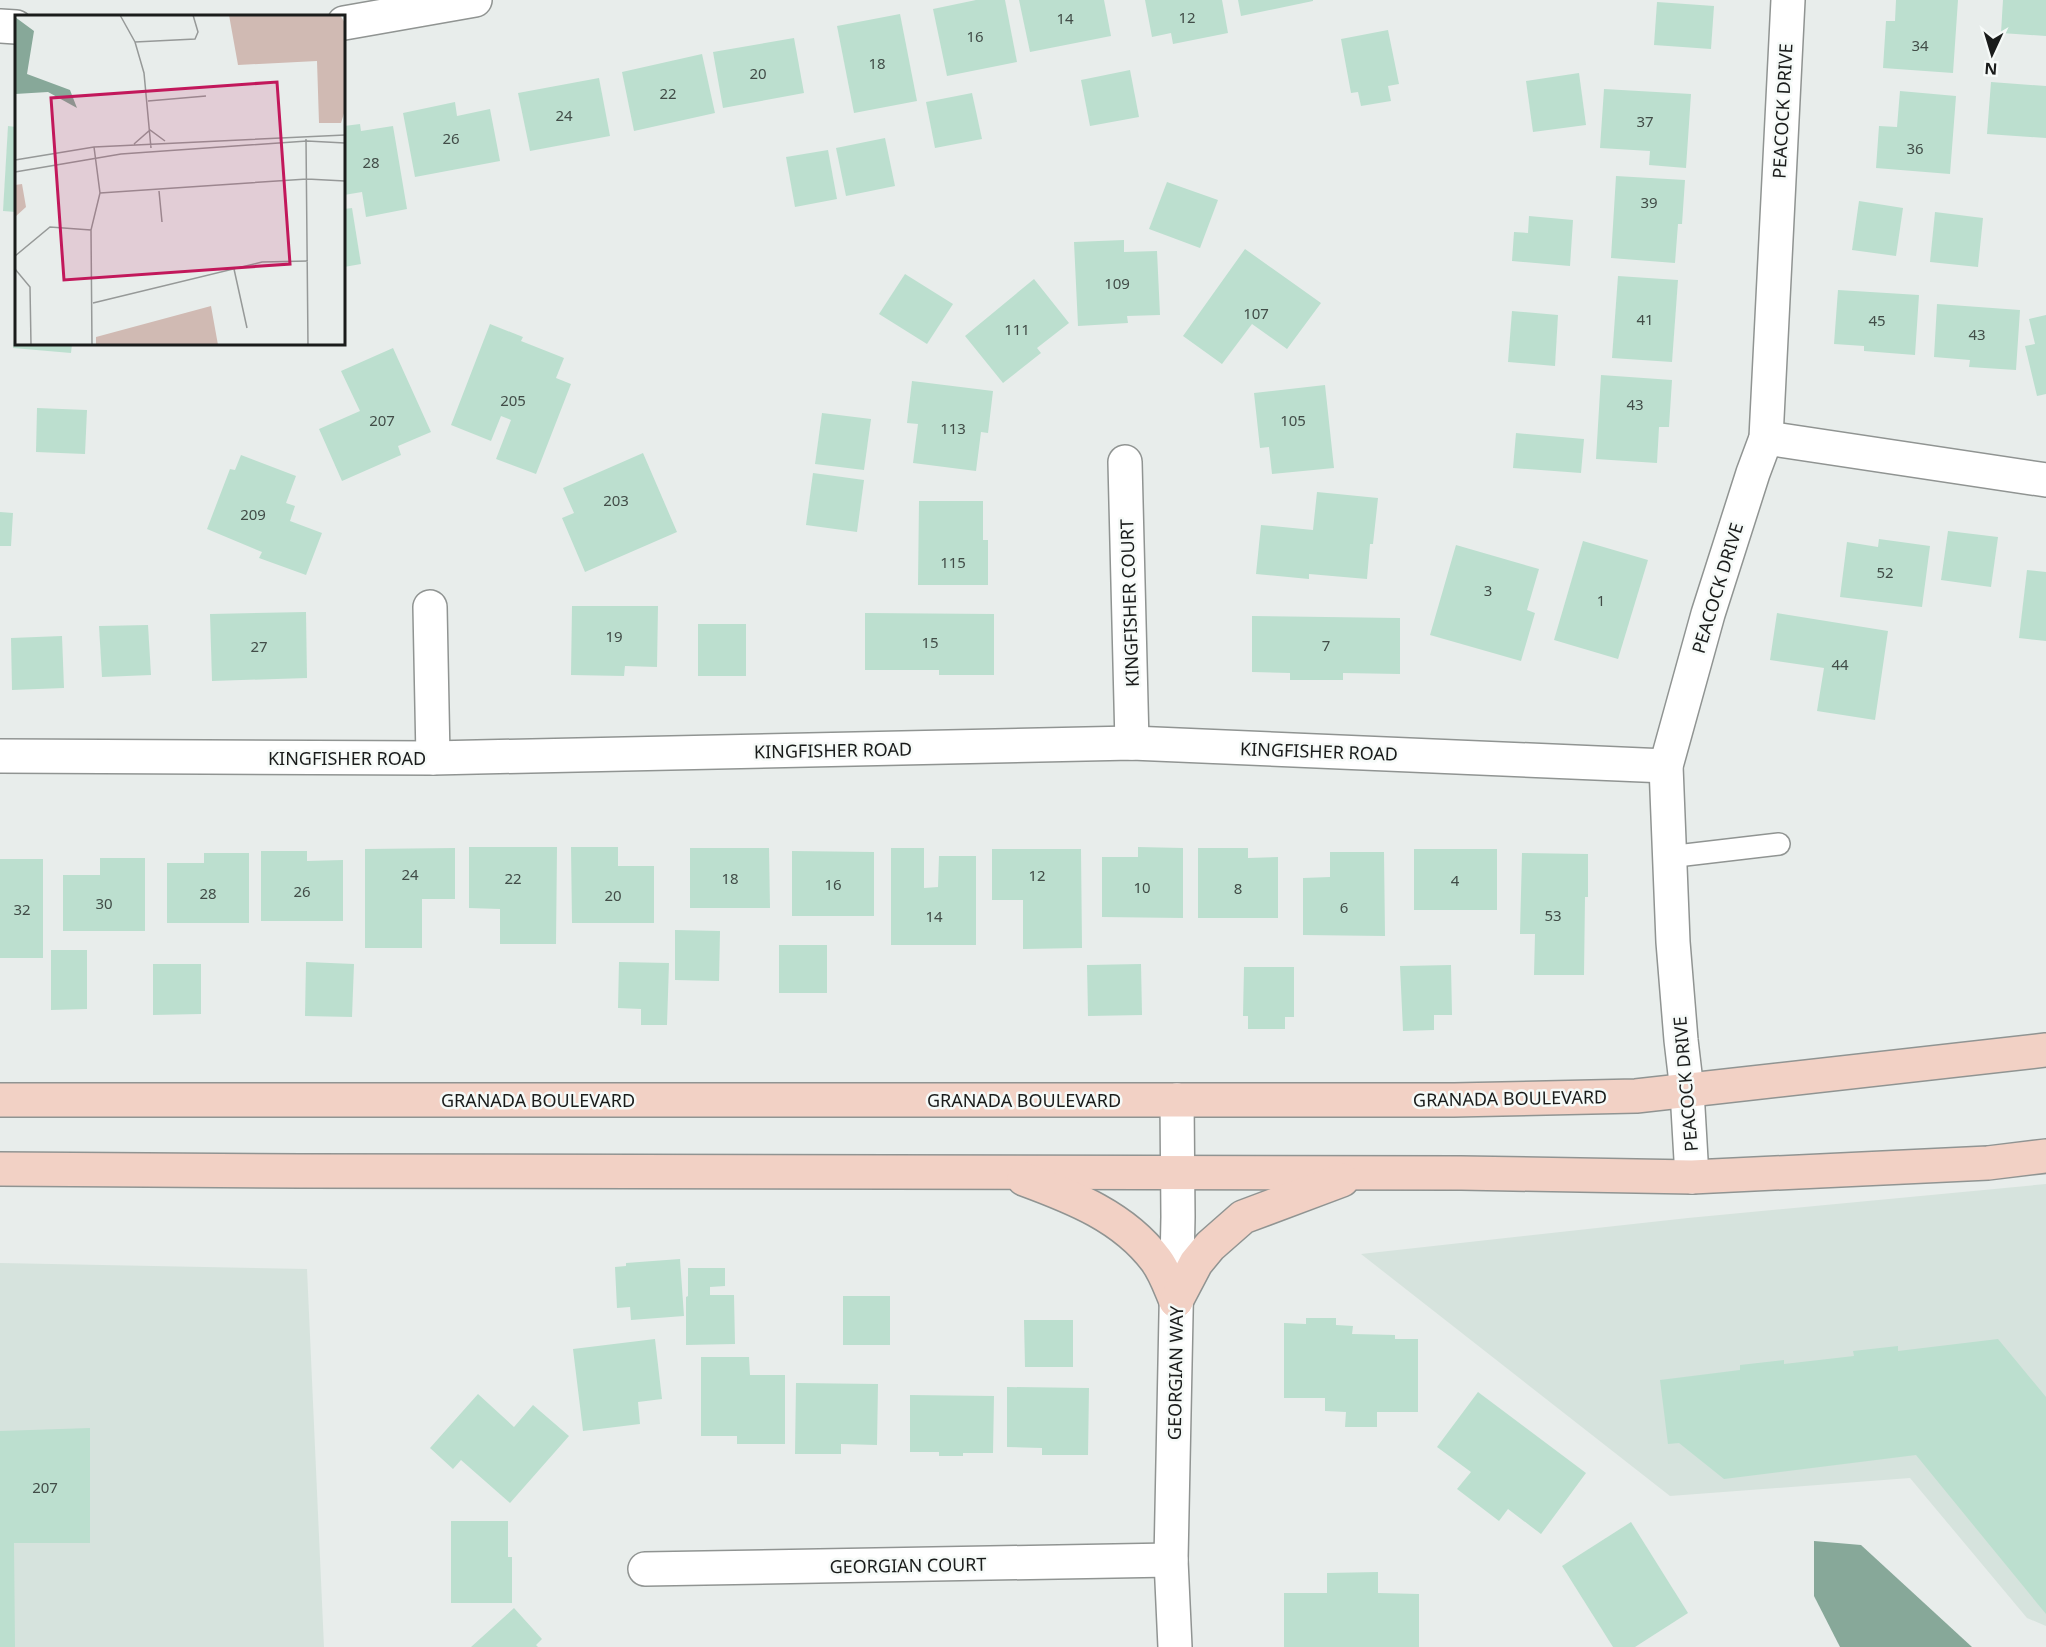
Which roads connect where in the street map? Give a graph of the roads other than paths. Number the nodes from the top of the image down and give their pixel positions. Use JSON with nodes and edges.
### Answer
{"nodes":[{"id":1,"x":475,"y":0,"type":"edge"},
{"id":2,"x":1788,"y":0,"type":"edge"},
{"id":3,"x":345,"y":23,"type":"edge"},
{"id":4,"x":0,"y":26,"type":"edge"},
{"id":5,"x":15,"y":27,"type":"edge"},
{"id":6,"x":1766,"y":438,"type":"junction"},
{"id":7,"x":1125,"y":462,"type":"dead end"},
{"id":8,"x":2046,"y":480,"type":"edge"},
{"id":9,"x":430,"y":607,"type":"dead end"},
{"id":10,"x":1132,"y":743,"type":"junction"},
{"id":11,"x":0,"y":756,"type":"edge"},
{"id":12,"x":433,"y":758,"type":"junction"},
{"id":13,"x":1666,"y":766,"type":"junction"},
{"id":14,"x":1779,"y":844,"type":"dead end"},
{"id":15,"x":1668,"y":856,"type":"junction"},
{"id":16,"x":2046,"y":1050,"type":"edge"},
{"id":17,"x":1687,"y":1091,"type":"junction"},
{"id":18,"x":0,"y":1100,"type":"edge"},
{"id":19,"x":1177,"y":1100,"type":"junction"},
{"id":20,"x":2046,"y":1156,"type":"edge"},
{"id":21,"x":0,"y":1168,"type":"edge"},
{"id":22,"x":1006,"y":1172,"type":"junction"},
{"id":23,"x":1178,"y":1172,"type":"junction"},
{"id":24,"x":1360,"y":1173,"type":"junction"},
{"id":25,"x":1692,"y":1177,"type":"junction"},
{"id":26,"x":1176,"y":1301,"type":"junction"},
{"id":27,"x":1171,"y":1560,"type":"junction"},
{"id":28,"x":645,"y":1569,"type":"dead end"},
{"id":29,"x":1175,"y":1647,"type":"edge"}],
"edges":[{"from":1,"to":3,"type":"street"},
{"from":2,"to":6,"type":"street","name":"PEACOCK DRIVE"},
{"from":4,"to":5,"type":"street"},
{"from":6,"to":8,"type":"street"},
{"from":6,"to":13,"type":"street","name":"PEACOCK DRIVE"},
{"from":7,"to":10,"type":"street","name":"KINGFISHER COURT"},
{"from":9,"to":12,"type":"street"},
{"from":10,"to":12,"type":"street","name":"KINGFISHER ROAD"},
{"from":10,"to":13,"type":"street","name":"KINGFISHER ROAD"},
{"from":11,"to":12,"type":"street","name":"KINGFISHER ROAD"},
{"from":13,"to":15,"type":"street","name":"PEACOCK DRIVE"},
{"from":14,"to":15,"type":"lane"},
{"from":15,"to":17,"type":"street","name":"PEACOCK DRIVE"},
{"from":16,"to":17,"type":"main road","name":"GRANADA BOULEVARD"},
{"from":17,"to":19,"type":"main road","name":"GRANADA BOULEVARD"},
{"from":17,"to":25,"type":"street","name":"PEACOCK DRIVE"},
{"from":18,"to":19,"type":"main road","name":"GRANADA BOULEVARD"},
{"from":19,"to":23,"type":"street","name":"GEORGIAN WAY"},
{"from":20,"to":25,"type":"main road"},
{"from":21,"to":22,"type":"main road"},
{"from":22,"to":23,"type":"main road"},
{"from":22,"to":26,"type":"main road"},
{"from":23,"to":24,"type":"main road"},
{"from":23,"to":26,"type":"street","name":"GEORGIAN WAY"},
{"from":24,"to":25,"type":"main road"},
{"from":24,"to":26,"type":"main road"},
{"from":26,"to":27,"type":"street","name":"GEORGIAN WAY"},
{"from":27,"to":28,"type":"street","name":"GEORGIAN COURT"},
{"from":27,"to":29,"type":"street","name":"GEORGIAN WAY"}]}
